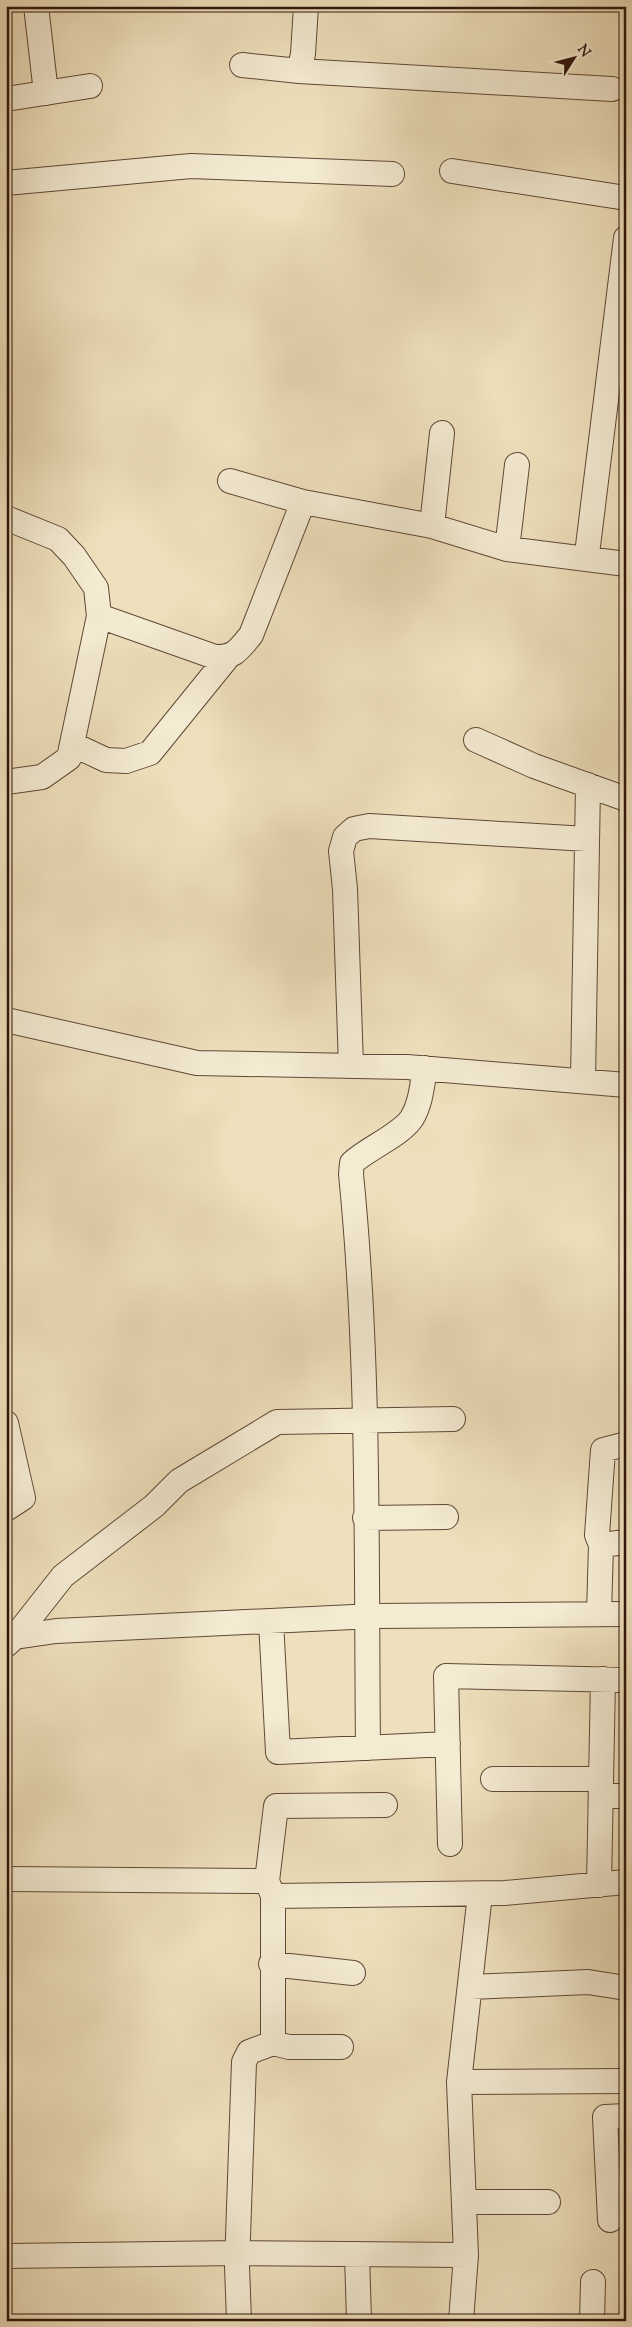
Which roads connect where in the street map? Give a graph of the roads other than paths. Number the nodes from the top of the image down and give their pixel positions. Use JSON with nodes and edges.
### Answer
{"nodes":[{"id":1,"x":36,"y":6,"type":"edge"},
{"id":2,"x":306,"y":6,"type":"edge"},
{"id":3,"x":242,"y":65,"type":"dead end"},
{"id":4,"x":299,"y":71,"type":"junction"},
{"id":5,"x":90,"y":86,"type":"dead end"},
{"id":6,"x":612,"y":89,"type":"dead end"},
{"id":7,"x":46,"y":93,"type":"junction"},
{"id":8,"x":6,"y":99,"type":"edge"},
{"id":9,"x":452,"y":171,"type":"dead end"},
{"id":10,"x":392,"y":174,"type":"dead end"},
{"id":11,"x":6,"y":183,"type":"edge"},
{"id":12,"x":626,"y":198,"type":"edge"},
{"id":13,"x":625,"y":251,"type":"edge"},
{"id":14,"x":616,"y":397,"type":"edge"},
{"id":15,"x":442,"y":433,"type":"dead end"},
{"id":16,"x":517,"y":465,"type":"dead end"},
{"id":17,"x":230,"y":481,"type":"dead end"},
{"id":18,"x":303,"y":502,"type":"junction"},
{"id":19,"x":6,"y":518,"type":"edge"},
{"id":20,"x":432,"y":526,"type":"junction"},
{"id":21,"x":507,"y":549,"type":"junction"},
{"id":22,"x":587,"y":554,"type":"dead end"},
{"id":23,"x":626,"y":564,"type":"edge"},
{"id":24,"x":99,"y":616,"type":"junction"},
{"id":25,"x":227,"y":658,"type":"junction"},
{"id":26,"x":476,"y":740,"type":"dead end"},
{"id":27,"x":72,"y":744,"type":"junction"},
{"id":28,"x":6,"y":782,"type":"edge"},
{"id":29,"x":588,"y":785,"type":"junction"},
{"id":30,"x":626,"y":798,"type":"edge"},
{"id":31,"x":587,"y":839,"type":"junction"},
{"id":32,"x":6,"y":1020,"type":"edge"},
{"id":33,"x":351,"y":1066,"type":"junction"},
{"id":34,"x":425,"y":1068,"type":"junction"},
{"id":35,"x":583,"y":1081,"type":"junction"},
{"id":36,"x":626,"y":1085,"type":"edge"},
{"id":37,"x":453,"y":1419,"type":"dead end"},
{"id":38,"x":364,"y":1420,"type":"junction"},
{"id":39,"x":6,"y":1422,"type":"edge"},
{"id":40,"x":626,"y":1444,"type":"edge"},
{"id":41,"x":6,"y":1509,"type":"edge"},
{"id":42,"x":365,"y":1518,"type":"junction"},
{"id":43,"x":446,"y":1518,"type":"dead end"},
{"id":44,"x":626,"y":1542,"type":"edge"},
{"id":45,"x":601,"y":1545,"type":"junction"},
{"id":46,"x":599,"y":1614,"type":"junction"},
{"id":47,"x":626,"y":1614,"type":"edge"},
{"id":48,"x":366,"y":1617,"type":"junction"},
{"id":49,"x":271,"y":1621,"type":"junction"},
{"id":50,"x":10,"y":1641,"type":"edge"},
{"id":51,"x":602,"y":1679,"type":"junction"},
{"id":52,"x":626,"y":1680,"type":"edge"},
{"id":53,"x":448,"y":1744,"type":"junction"},
{"id":54,"x":368,"y":1748,"type":"junction"},
{"id":55,"x":494,"y":1779,"type":"dead end"},
{"id":56,"x":601,"y":1788,"type":"junction"},
{"id":57,"x":626,"y":1796,"type":"edge"},
{"id":58,"x":385,"y":1804,"type":"dead end"},
{"id":59,"x":450,"y":1844,"type":"dead end"},
{"id":60,"x":6,"y":1879,"type":"edge"},
{"id":61,"x":626,"y":1882,"type":"edge"},
{"id":62,"x":600,"y":1885,"type":"junction"},
{"id":63,"x":270,"y":1889,"type":"junction"},
{"id":64,"x":480,"y":1894,"type":"junction"},
{"id":65,"x":272,"y":1964,"type":"junction"},
{"id":66,"x":353,"y":1973,"type":"dead end"},
{"id":67,"x":471,"y":1987,"type":"junction"},
{"id":68,"x":626,"y":1988,"type":"edge"},
{"id":69,"x":273,"y":2043,"type":"junction"},
{"id":70,"x":341,"y":2047,"type":"dead end"},
{"id":71,"x":614,"y":2081,"type":"edge"},
{"id":72,"x":459,"y":2082,"type":"junction"},
{"id":73,"x":616,"y":2117,"type":"edge"},
{"id":74,"x":464,"y":2202,"type":"junction"},
{"id":75,"x":548,"y":2202,"type":"dead end"},
{"id":76,"x":610,"y":2220,"type":"dead end"},
{"id":77,"x":238,"y":2253,"type":"junction"},
{"id":78,"x":357,"y":2254,"type":"junction"},
{"id":79,"x":466,"y":2255,"type":"junction"},
{"id":80,"x":6,"y":2256,"type":"edge"},
{"id":81,"x":593,"y":2282,"type":"dead end"},
{"id":82,"x":239,"y":2321,"type":"edge"},
{"id":83,"x":359,"y":2321,"type":"edge"},
{"id":84,"x":461,"y":2321,"type":"edge"},
{"id":85,"x":592,"y":2321,"type":"edge"}],
"edges":[{"from":1,"to":7,"type":"street"},
{"from":2,"to":4,"type":"street"},
{"from":3,"to":4,"type":"street"},
{"from":4,"to":6,"type":"street"},
{"from":5,"to":7,"type":"street"},
{"from":7,"to":8,"type":"street"},
{"from":9,"to":12,"type":"street"},
{"from":10,"to":11,"type":"street"},
{"from":13,"to":14,"type":"street"},
{"from":14,"to":22,"type":"street"},
{"from":15,"to":20,"type":"street"},
{"from":16,"to":21,"type":"street"},
{"from":17,"to":18,"type":"street"},
{"from":18,"to":20,"type":"street"},
{"from":18,"to":25,"type":"street"},
{"from":19,"to":24,"type":"street"},
{"from":20,"to":21,"type":"street"},
{"from":21,"to":23,"type":"street"},
{"from":24,"to":25,"type":"street"},
{"from":24,"to":27,"type":"street"},
{"from":25,"to":27,"type":"street"},
{"from":26,"to":29,"type":"street"},
{"from":27,"to":28,"type":"street"},
{"from":29,"to":30,"type":"street"},
{"from":29,"to":31,"type":"street"},
{"from":31,"to":33,"type":"street"},
{"from":31,"to":35,"type":"street"},
{"from":32,"to":33,"type":"street"},
{"from":33,"to":34,"type":"street"},
{"from":34,"to":35,"type":"street"},
{"from":34,"to":38,"type":"street"},
{"from":35,"to":36,"type":"street"},
{"from":37,"to":38,"type":"street"},
{"from":38,"to":42,"type":"street"},
{"from":38,"to":50,"type":"street"},
{"from":39,"to":41,"type":"street"},
{"from":40,"to":45,"type":"street"},
{"from":42,"to":43,"type":"street"},
{"from":42,"to":48,"type":"street"},
{"from":44,"to":45,"type":"street"},
{"from":45,"to":46,"type":"street"},
{"from":46,"to":47,"type":"street"},
{"from":46,"to":48,"type":"street"},
{"from":48,"to":49,"type":"street"},
{"from":48,"to":54,"type":"street"},
{"from":49,"to":50,"type":"street"},
{"from":49,"to":54,"type":"street"},
{"from":51,"to":52,"type":"street"},
{"from":51,"to":53,"type":"street"},
{"from":51,"to":56,"type":"street"},
{"from":53,"to":54,"type":"street"},
{"from":53,"to":59,"type":"street"},
{"from":55,"to":56,"type":"street"},
{"from":56,"to":57,"type":"street"},
{"from":56,"to":62,"type":"street"},
{"from":58,"to":63,"type":"street"},
{"from":60,"to":63,"type":"street"},
{"from":61,"to":62,"type":"street"},
{"from":62,"to":64,"type":"street"},
{"from":63,"to":64,"type":"street"},
{"from":63,"to":65,"type":"street"},
{"from":64,"to":67,"type":"street"},
{"from":65,"to":66,"type":"street"},
{"from":65,"to":69,"type":"street"},
{"from":67,"to":68,"type":"street"},
{"from":67,"to":72,"type":"street"},
{"from":69,"to":70,"type":"street"},
{"from":69,"to":77,"type":"street"},
{"from":71,"to":72,"type":"street"},
{"from":71,"to":73,"type":"street"},
{"from":72,"to":74,"type":"street"},
{"from":73,"to":76,"type":"street"},
{"from":74,"to":75,"type":"street"},
{"from":74,"to":79,"type":"street"},
{"from":77,"to":78,"type":"street"},
{"from":77,"to":80,"type":"street"},
{"from":77,"to":82,"type":"street"},
{"from":78,"to":79,"type":"street"},
{"from":78,"to":83,"type":"street"},
{"from":79,"to":84,"type":"street"},
{"from":81,"to":85,"type":"street"}]}
